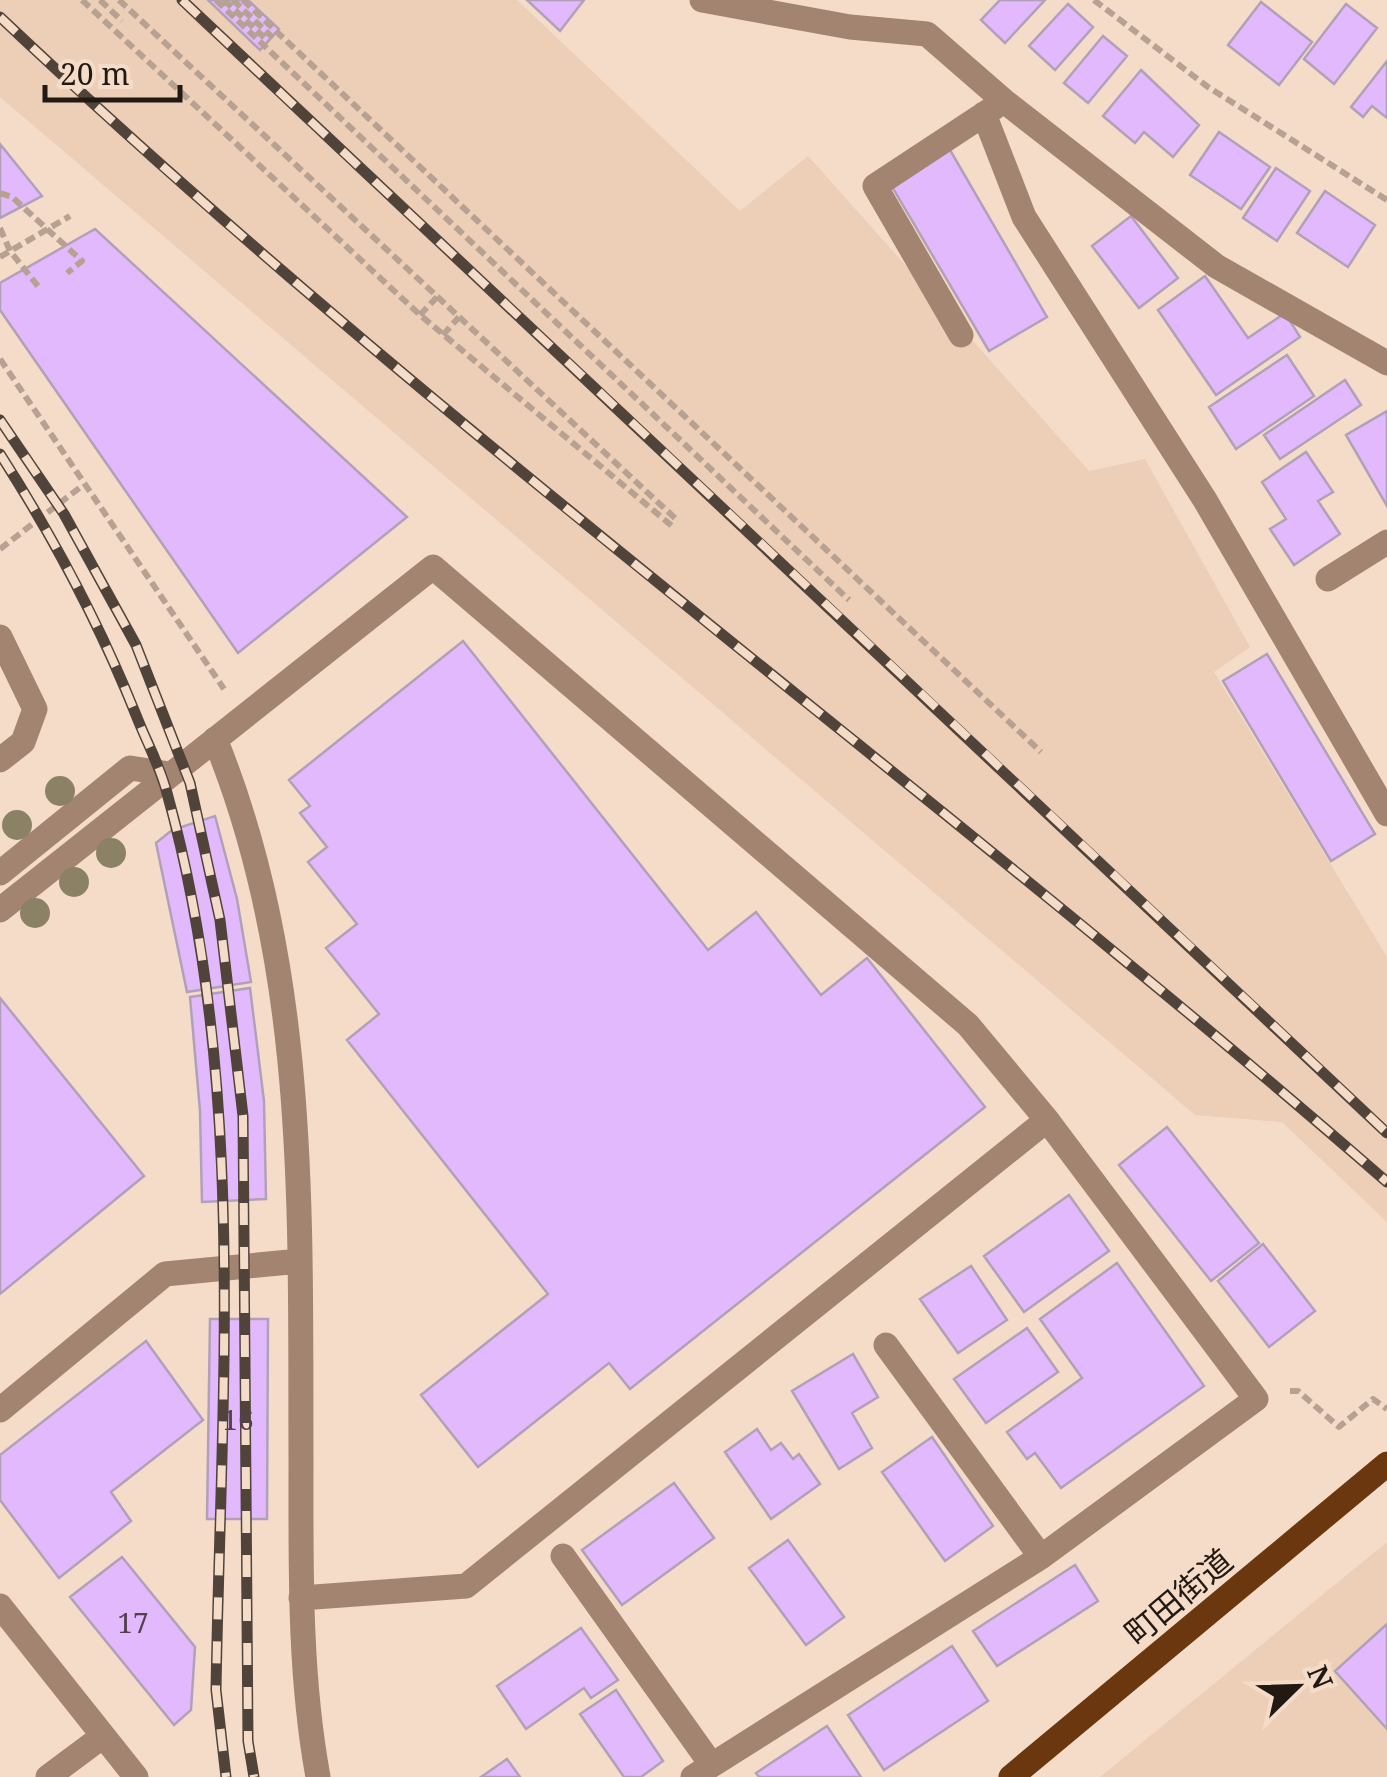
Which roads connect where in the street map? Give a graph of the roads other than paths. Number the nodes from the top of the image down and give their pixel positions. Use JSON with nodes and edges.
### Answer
{"nodes":[{"id":1,"x":702,"y":0,"type":"edge"},
{"id":2,"x":994,"y":108,"type":"junction"},
{"id":3,"x":960,"y":335,"type":"dead end"},
{"id":4,"x":1387,"y":363,"type":"edge"},
{"id":5,"x":1387,"y":542,"type":"edge"},
{"id":6,"x":1328,"y":579,"type":"dead end"},
{"id":7,"x":0,"y":637,"type":"edge"},
{"id":8,"x":215,"y":739,"type":"junction"},
{"id":9,"x":0,"y":760,"type":"edge"},
{"id":10,"x":170,"y":774,"type":"junction"},
{"id":11,"x":1387,"y":814,"type":"edge"},
{"id":12,"x":0,"y":873,"type":"edge"},
{"id":13,"x":0,"y":910,"type":"edge"},
{"id":14,"x":1046,"y":1120,"type":"junction"},
{"id":15,"x":300,"y":1261,"type":"junction"},
{"id":16,"x":886,"y":1345,"type":"dead end"},
{"id":17,"x":0,"y":1410,"type":"edge"},
{"id":18,"x":1387,"y":1464,"type":"edge"},
{"id":19,"x":563,"y":1556,"type":"dead end"},
{"id":20,"x":1042,"y":1557,"type":"junction"},
{"id":21,"x":301,"y":1598,"type":"junction"},
{"id":22,"x":0,"y":1606,"type":"edge"},
{"id":23,"x":103,"y":1736,"type":"junction"},
{"id":24,"x":702,"y":1770,"type":"edge"},
{"id":25,"x":48,"y":1777,"type":"edge"},
{"id":26,"x":136,"y":1777,"type":"edge"},
{"id":27,"x":318,"y":1777,"type":"edge"},
{"id":28,"x":1011,"y":1777,"type":"edge"}],
"edges":[{"from":1,"to":2,"type":"street"},
{"from":2,"to":3,"type":"street"},
{"from":2,"to":4,"type":"street"},
{"from":2,"to":11,"type":"street"},
{"from":5,"to":6,"type":"street"},
{"from":7,"to":9,"type":"street"},
{"from":8,"to":10,"type":"street"},
{"from":8,"to":14,"type":"street"},
{"from":8,"to":15,"type":"street"},
{"from":10,"to":12,"type":"street"},
{"from":10,"to":13,"type":"street"},
{"from":14,"to":20,"type":"street"},
{"from":14,"to":21,"type":"street"},
{"from":15,"to":17,"type":"street"},
{"from":15,"to":21,"type":"street"},
{"from":16,"to":20,"type":"street"},
{"from":18,"to":28,"type":"main road","name":"町田街道"},
{"from":19,"to":24,"type":"street"},
{"from":20,"to":24,"type":"street"},
{"from":21,"to":27,"type":"street"},
{"from":22,"to":23,"type":"street"},
{"from":23,"to":25,"type":"street"},
{"from":23,"to":26,"type":"street"}]}
